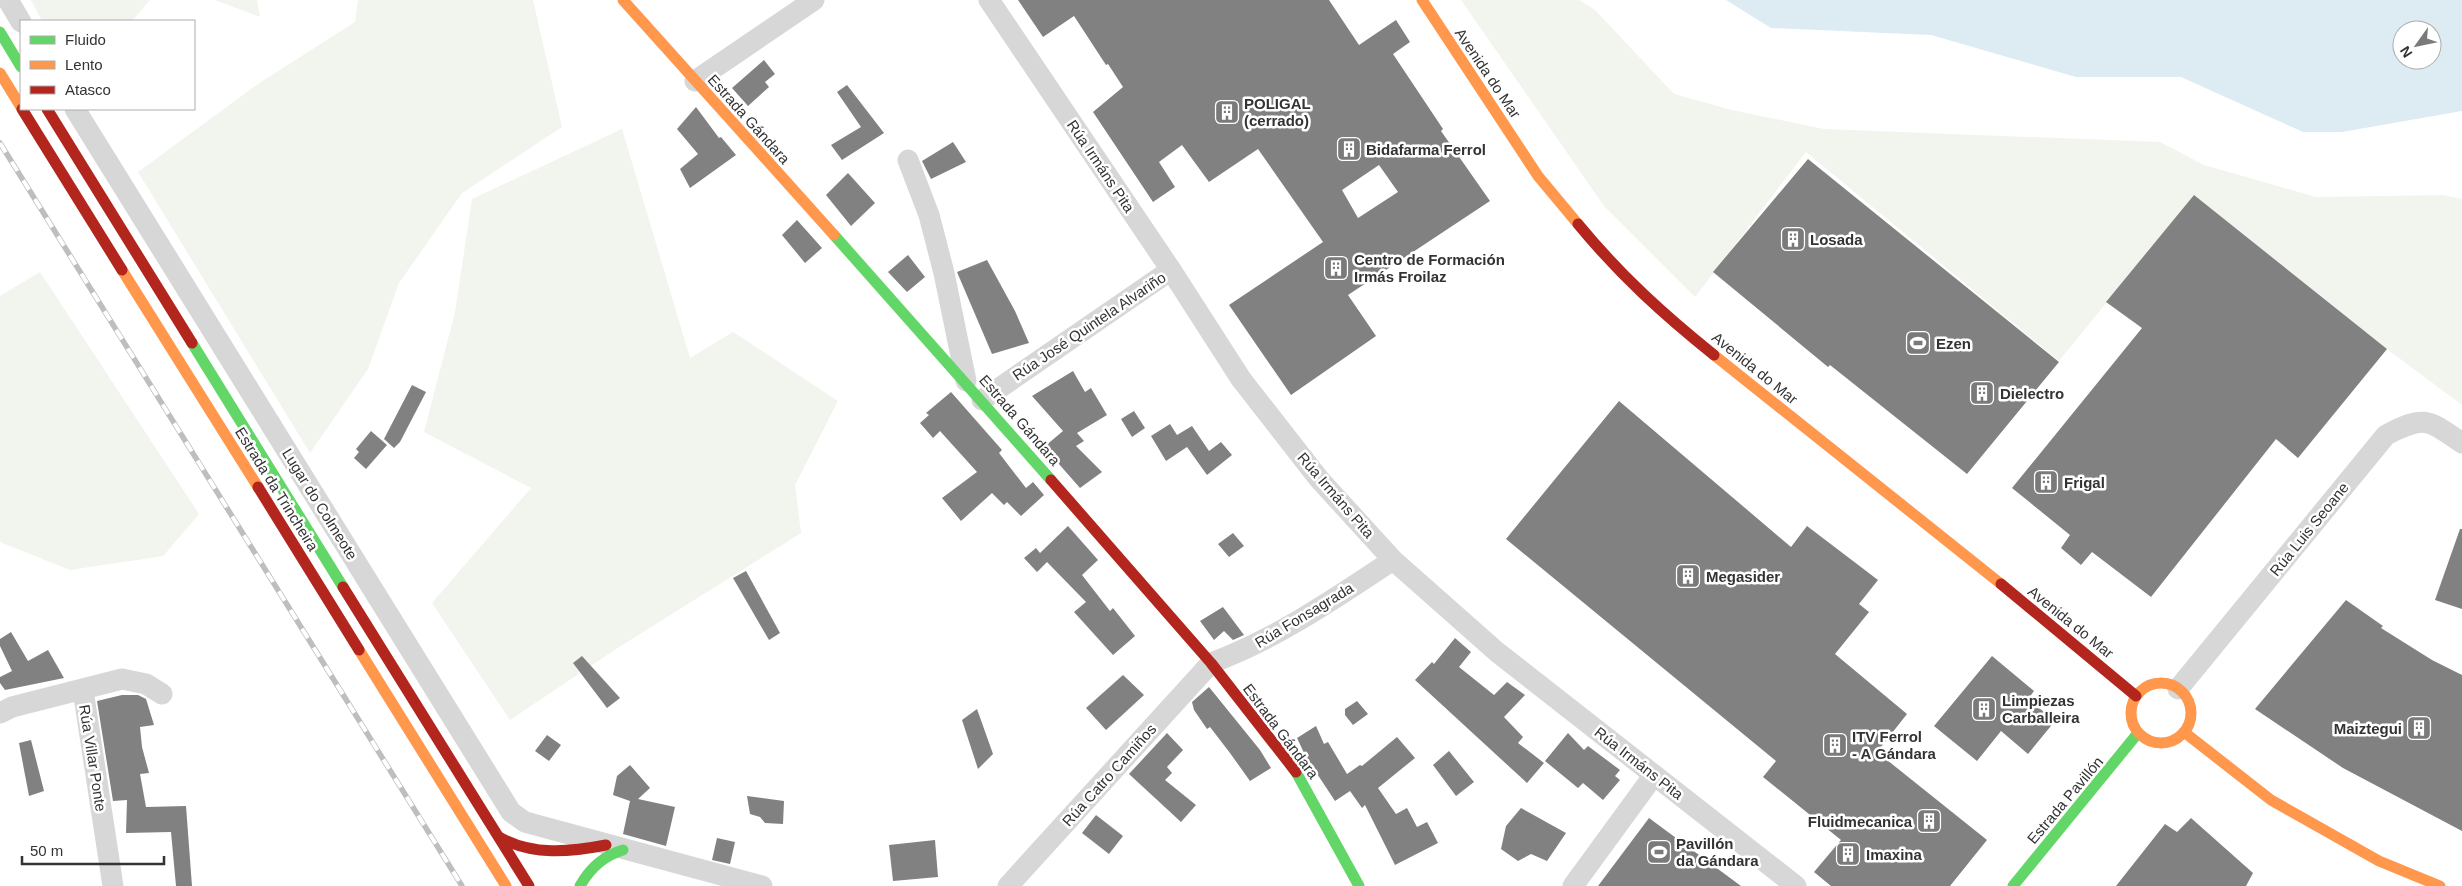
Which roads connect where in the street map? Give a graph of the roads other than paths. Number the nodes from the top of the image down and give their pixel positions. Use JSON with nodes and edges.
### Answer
{"nodes":[{"id":1,"x":8,"y":0,"type":"edge"},
{"id":2,"x":623,"y":0,"type":"edge"},
{"id":3,"x":814,"y":0,"type":"edge"},
{"id":4,"x":989,"y":0,"type":"edge"},
{"id":5,"x":1422,"y":0,"type":"edge"},
{"id":6,"x":20,"y":20,"type":"edge"},
{"id":7,"x":0,"y":32,"type":"edge"},
{"id":8,"x":20,"y":65,"type":"edge"},
{"id":9,"x":0,"y":73,"type":"edge"},
{"id":10,"x":694,"y":81,"type":"junction"},
{"id":11,"x":20,"y":105,"type":"edge"},
{"id":12,"x":23,"y":110,"type":"edge"},
{"id":13,"x":48,"y":110,"type":"edge"},
{"id":14,"x":76,"y":110,"type":"edge"},
{"id":15,"x":908,"y":160,"type":"dead end"},
{"id":16,"x":1171,"y":270,"type":"junction"},
{"id":17,"x":966,"y":381,"type":"junction"},
{"id":18,"x":982,"y":400,"type":"junction"},
{"id":19,"x":2462,"y":444,"type":"edge"},
{"id":20,"x":1394,"y":560,"type":"junction"},
{"id":21,"x":1211,"y":663,"type":"junction"},
{"id":22,"x":2178,"y":689,"type":"junction"},
{"id":23,"x":83,"y":690,"type":"junction"},
{"id":24,"x":162,"y":694,"type":"dead end"},
{"id":25,"x":2136,"y":696,"type":"junction"},
{"id":26,"x":0,"y":713,"type":"edge"},
{"id":27,"x":2184,"y":732,"type":"junction"},
{"id":28,"x":2138,"y":733,"type":"junction"},
{"id":29,"x":1654,"y":775,"type":"junction"},
{"id":30,"x":499,"y":837,"type":"junction"},
{"id":31,"x":615,"y":847,"type":"junction"},
{"id":32,"x":113,"y":886,"type":"edge"},
{"id":33,"x":506,"y":886,"type":"edge"},
{"id":34,"x":529,"y":886,"type":"edge"},
{"id":35,"x":580,"y":886,"type":"edge"},
{"id":36,"x":762,"y":886,"type":"edge"},
{"id":37,"x":1008,"y":886,"type":"edge"},
{"id":38,"x":1359,"y":886,"type":"edge"},
{"id":39,"x":1573,"y":886,"type":"edge"},
{"id":40,"x":1796,"y":886,"type":"edge"},
{"id":41,"x":2012,"y":886,"type":"edge"},
{"id":42,"x":2440,"y":886,"type":"edge"}],
"edges":[{"from":1,"to":6,"type":"street"},
{"from":2,"to":10,"type":"main road","name":"Estrada Gándara"},
{"from":3,"to":10,"type":"street"},
{"from":4,"to":16,"type":"street","name":"Rúa Irmáns Pita"},
{"from":5,"to":25,"type":"main road","name":"Avenida do Mar"},
{"from":7,"to":8,"type":"main road"},
{"from":9,"to":11,"type":"main road","name":"Estrada da Trincheira"},
{"from":10,"to":17,"type":"main road","name":"Estrada Gándara"},
{"from":12,"to":33,"type":"main road","name":"Estrada da Trincheira"},
{"from":13,"to":30,"type":"main road","name":"Estrada da Trincheira"},
{"from":14,"to":31,"type":"street","name":"Lugar do Colmeote"},
{"from":15,"to":17,"type":"street"},
{"from":16,"to":18,"type":"street","name":"Rúa José Quintela Alvariño"},
{"from":16,"to":20,"type":"street","name":"Rúa Irmáns Pita"},
{"from":17,"to":18,"type":"main road","name":"Estrada Gándara"},
{"from":18,"to":21,"type":"main road","name":"Estrada Gándara"},
{"from":19,"to":22,"type":"street","name":"Rúa Luis Seoane"},
{"from":20,"to":21,"type":"street","name":"Rúa Fonsagrada"},
{"from":20,"to":29,"type":"street","name":"Rúa Irmáns Pita"},
{"from":21,"to":37,"type":"street","name":"Rúa Catro Camiños"},
{"from":21,"to":38,"type":"main road","name":"Estrada Gándara"},
{"from":22,"to":25,"type":"main road"},
{"from":22,"to":27,"type":"main road"},
{"from":23,"to":24,"type":"street"},
{"from":23,"to":26,"type":"street"},
{"from":23,"to":32,"type":"street","name":"Rúa Villar Ponte"},
{"from":25,"to":28,"type":"main road"},
{"from":27,"to":28,"type":"main road"},
{"from":27,"to":42,"type":"main road"},
{"from":28,"to":41,"type":"main road","name":"Estrada Pavillón"},
{"from":29,"to":39,"type":"street"},
{"from":29,"to":40,"type":"street","name":"Rúa Irmáns Pita"},
{"from":30,"to":31,"type":"main road"},
{"from":30,"to":34,"type":"main road","name":"Estrada da Trincheira"},
{"from":31,"to":35,"type":"main road"},
{"from":31,"to":36,"type":"street","name":"Lugar do Colmeote"}]}
